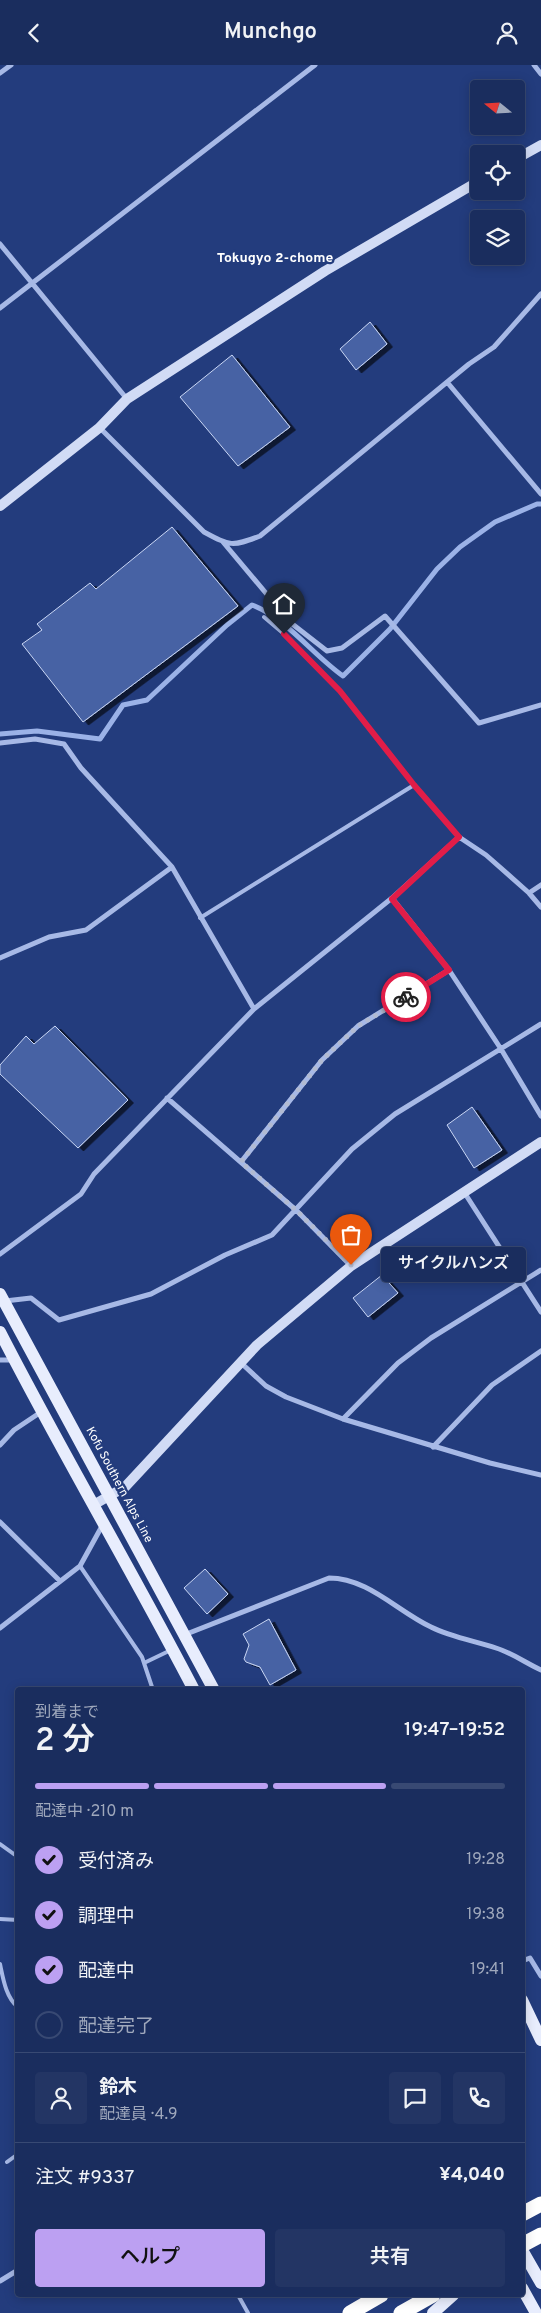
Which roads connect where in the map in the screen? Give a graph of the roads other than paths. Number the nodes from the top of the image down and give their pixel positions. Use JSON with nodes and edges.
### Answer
{"nodes":[{"id":1,"x":11,"y":65,"type":"edge"},
{"id":2,"x":315,"y":65,"type":"edge"},
{"id":3,"x":534,"y":65,"type":"edge"},
{"id":4,"x":0,"y":73,"type":"edge"},
{"id":5,"x":541,"y":74,"type":"edge"},
{"id":6,"x":541,"y":145,"type":"edge"},
{"id":7,"x":525,"y":154,"type":"edge"},
{"id":8,"x":470,"y":186,"type":"edge"},
{"id":9,"x":0,"y":244,"type":"edge"},
{"id":10,"x":32,"y":283,"type":"junction"},
{"id":11,"x":541,"y":294,"type":"edge"},
{"id":12,"x":0,"y":308,"type":"edge"},
{"id":13,"x":446,"y":382,"type":"junction"},
{"id":14,"x":127,"y":399,"type":"junction"},
{"id":15,"x":99,"y":428,"type":"junction"},
{"id":16,"x":541,"y":494,"type":"edge"},
{"id":17,"x":0,"y":506,"type":"edge"},
{"id":18,"x":222,"y":542,"type":"junction"},
{"id":19,"x":264,"y":617,"type":"dead end"},
{"id":20,"x":541,"y":705,"type":"edge"},
{"id":21,"x":0,"y":743,"type":"edge"},
{"id":22,"x":414,"y":785,"type":"junction"},
{"id":23,"x":459,"y":837,"type":"junction"},
{"id":24,"x":172,"y":867,"type":"junction"},
{"id":25,"x":541,"y":885,"type":"edge"},
{"id":26,"x":529,"y":893,"type":"junction"},
{"id":27,"x":392,"y":899,"type":"junction"},
{"id":28,"x":541,"y":907,"type":"edge"},
{"id":29,"x":200,"y":918,"type":"junction"},
{"id":30,"x":0,"y":958,"type":"edge"},
{"id":31,"x":449,"y":970,"type":"junction"},
{"id":32,"x":254,"y":1009,"type":"junction"},
{"id":33,"x":541,"y":1023,"type":"edge"},
{"id":34,"x":501,"y":1049,"type":"junction"},
{"id":35,"x":166,"y":1098,"type":"junction"},
{"id":36,"x":541,"y":1116,"type":"edge"},
{"id":37,"x":541,"y":1143,"type":"edge"},
{"id":38,"x":241,"y":1162,"type":"junction"},
{"id":39,"x":464,"y":1192,"type":"junction"},
{"id":40,"x":297,"y":1211,"type":"junction"},
{"id":41,"x":0,"y":1254,"type":"edge"},
{"id":42,"x":351,"y":1265,"type":"junction"},
{"id":43,"x":541,"y":1270,"type":"edge"},
{"id":44,"x":521,"y":1282,"type":"junction"},
{"id":45,"x":2,"y":1298,"type":"edge"},
{"id":46,"x":541,"y":1312,"type":"edge"},
{"id":47,"x":0,"y":1332,"type":"edge"},
{"id":48,"x":541,"y":1351,"type":"edge"},
{"id":49,"x":0,"y":1360,"type":"edge"},
{"id":50,"x":14,"y":1360,"type":"junction"},
{"id":51,"x":240,"y":1362,"type":"junction"},
{"id":52,"x":42,"y":1412,"type":"junction"},
{"id":53,"x":343,"y":1419,"type":"junction"},
{"id":54,"x":0,"y":1445,"type":"edge"},
{"id":55,"x":433,"y":1447,"type":"junction"},
{"id":56,"x":541,"y":1475,"type":"edge"},
{"id":57,"x":109,"y":1495,"type":"junction"},
{"id":58,"x":95,"y":1504,"type":"junction"},
{"id":59,"x":0,"y":1522,"type":"edge"},
{"id":60,"x":104,"y":1522,"type":"junction"},
{"id":61,"x":80,"y":1566,"type":"junction"},
{"id":62,"x":60,"y":1581,"type":"junction"},
{"id":63,"x":0,"y":1628,"type":"edge"},
{"id":64,"x":183,"y":1635,"type":"junction"},
{"id":65,"x":173,"y":1650,"type":"junction"},
{"id":66,"x":144,"y":1663,"type":"junction"},
{"id":67,"x":541,"y":1670,"type":"edge"},
{"id":68,"x":152,"y":1687,"type":"edge"},
{"id":69,"x":192,"y":1687,"type":"edge"},
{"id":70,"x":212,"y":1687,"type":"edge"},
{"id":71,"x":0,"y":1844,"type":"edge"},
{"id":72,"x":15,"y":1855,"type":"edge"},
{"id":73,"x":0,"y":1919,"type":"edge"},
{"id":74,"x":15,"y":1920,"type":"edge"},
{"id":75,"x":525,"y":1960,"type":"edge"},
{"id":76,"x":0,"y":1964,"type":"edge"},
{"id":77,"x":541,"y":1976,"type":"edge"},
{"id":78,"x":15,"y":2005,"type":"edge"},
{"id":79,"x":525,"y":2007,"type":"edge"},
{"id":80,"x":541,"y":2040,"type":"edge"},
{"id":81,"x":15,"y":2156,"type":"edge"},
{"id":82,"x":6,"y":2163,"type":"dead end"},
{"id":83,"x":541,"y":2197,"type":"edge"},
{"id":84,"x":541,"y":2204,"type":"edge"},
{"id":85,"x":525,"y":2210,"type":"edge"},
{"id":86,"x":525,"y":2212,"type":"edge"},
{"id":87,"x":541,"y":2235,"type":"edge"},
{"id":88,"x":525,"y":2243,"type":"edge"},
{"id":89,"x":525,"y":2255,"type":"edge"},
{"id":90,"x":15,"y":2272,"type":"edge"},
{"id":91,"x":0,"y":2281,"type":"edge"},
{"id":92,"x":541,"y":2283,"type":"edge"},
{"id":93,"x":525,"y":2292,"type":"edge"},
{"id":94,"x":239,"y":2297,"type":"edge"},
{"id":95,"x":378,"y":2297,"type":"edge"},
{"id":96,"x":429,"y":2297,"type":"edge"},
{"id":97,"x":451,"y":2297,"type":"edge"},
{"id":98,"x":248,"y":2313,"type":"edge"},
{"id":99,"x":350,"y":2313,"type":"edge"},
{"id":100,"x":401,"y":2313,"type":"edge"},
{"id":101,"x":433,"y":2313,"type":"edge"},
{"id":102,"x":536,"y":2313,"type":"edge"}],
"edges":[{"from":1,"to":4,"type":"street"},
{"from":2,"to":10,"type":"street"},
{"from":3,"to":5,"type":"street"},
{"from":6,"to":7,"type":"street"},
{"from":8,"to":14,"type":"street"},
{"from":9,"to":10,"type":"street"},
{"from":10,"to":12,"type":"street"},
{"from":10,"to":14,"type":"street"},
{"from":11,"to":13,"type":"street"},
{"from":13,"to":16,"type":"street"},
{"from":13,"to":18,"type":"street"},
{"from":14,"to":15,"type":"street"},
{"from":15,"to":17,"type":"street"},
{"from":15,"to":18,"type":"street"},
{"from":18,"to":20,"type":"street"},
{"from":19,"to":22,"type":"lane"},
{"from":21,"to":24,"type":"street"},
{"from":22,"to":23,"type":"lane"},
{"from":22,"to":29,"type":"lane"},
{"from":23,"to":26,"type":"street"},
{"from":23,"to":27,"type":"street"},
{"from":24,"to":29,"type":"street"},
{"from":24,"to":30,"type":"street"},
{"from":25,"to":26,"type":"street"},
{"from":26,"to":28,"type":"street"},
{"from":27,"to":31,"type":"street"},
{"from":27,"to":32,"type":"street"},
{"from":29,"to":32,"type":"street"},
{"from":31,"to":34,"type":"street"},
{"from":31,"to":38,"type":"street"},
{"from":32,"to":35,"type":"street"},
{"from":33,"to":34,"type":"street"},
{"from":34,"to":36,"type":"street"},
{"from":34,"to":40,"type":"street"},
{"from":35,"to":38,"type":"street"},
{"from":35,"to":41,"type":"street"},
{"from":37,"to":39,"type":"street"},
{"from":38,"to":40,"type":"street"},
{"from":39,"to":42,"type":"street"},
{"from":39,"to":44,"type":"street"},
{"from":40,"to":42,"type":"street"},
{"from":40,"to":45,"type":"street"},
{"from":42,"to":51,"type":"street"},
{"from":43,"to":44,"type":"street"},
{"from":44,"to":46,"type":"street"},
{"from":44,"to":53,"type":"street"},
{"from":45,"to":57,"type":"main road","name":"Kofu Southern Alps Line"},
{"from":47,"to":50,"type":"main road"},
{"from":48,"to":55,"type":"street"},
{"from":49,"to":50,"type":"street"},
{"from":50,"to":52,"type":"main road"},
{"from":51,"to":53,"type":"street"},
{"from":51,"to":57,"type":"street"},
{"from":52,"to":54,"type":"street"},
{"from":52,"to":58,"type":"main road"},
{"from":53,"to":55,"type":"street"},
{"from":55,"to":56,"type":"street"},
{"from":57,"to":58,"type":"street"},
{"from":57,"to":64,"type":"main road","name":"Kofu Southern Alps Line"},
{"from":58,"to":60,"type":"main road"},
{"from":59,"to":62,"type":"street"},
{"from":60,"to":61,"type":"street"},
{"from":60,"to":65,"type":"main road"},
{"from":61,"to":62,"type":"street"},
{"from":61,"to":66,"type":"lane"},
{"from":62,"to":63,"type":"street"},
{"from":64,"to":67,"type":"street"},
{"from":64,"to":70,"type":"main road","name":"Kofu Southern Alps Line"},
{"from":65,"to":66,"type":"lane"},
{"from":65,"to":69,"type":"main road"},
{"from":66,"to":68,"type":"lane"},
{"from":71,"to":72,"type":"lane"},
{"from":73,"to":74,"type":"lane"},
{"from":75,"to":77,"type":"street"},
{"from":76,"to":78,"type":"lane"},
{"from":79,"to":80,"type":"main road"},
{"from":81,"to":82,"type":"lane"},
{"from":83,"to":85,"type":"main road"},
{"from":84,"to":86,"type":"highway"},
{"from":87,"to":88,"type":"highway"},
{"from":89,"to":92,"type":"main road"},
{"from":90,"to":91,"type":"street"},
{"from":93,"to":102,"type":"main road"},
{"from":94,"to":98,"type":"lane"},
{"from":95,"to":99,"type":"highway"},
{"from":96,"to":100,"type":"highway"},
{"from":97,"to":101,"type":"main road"}]}
